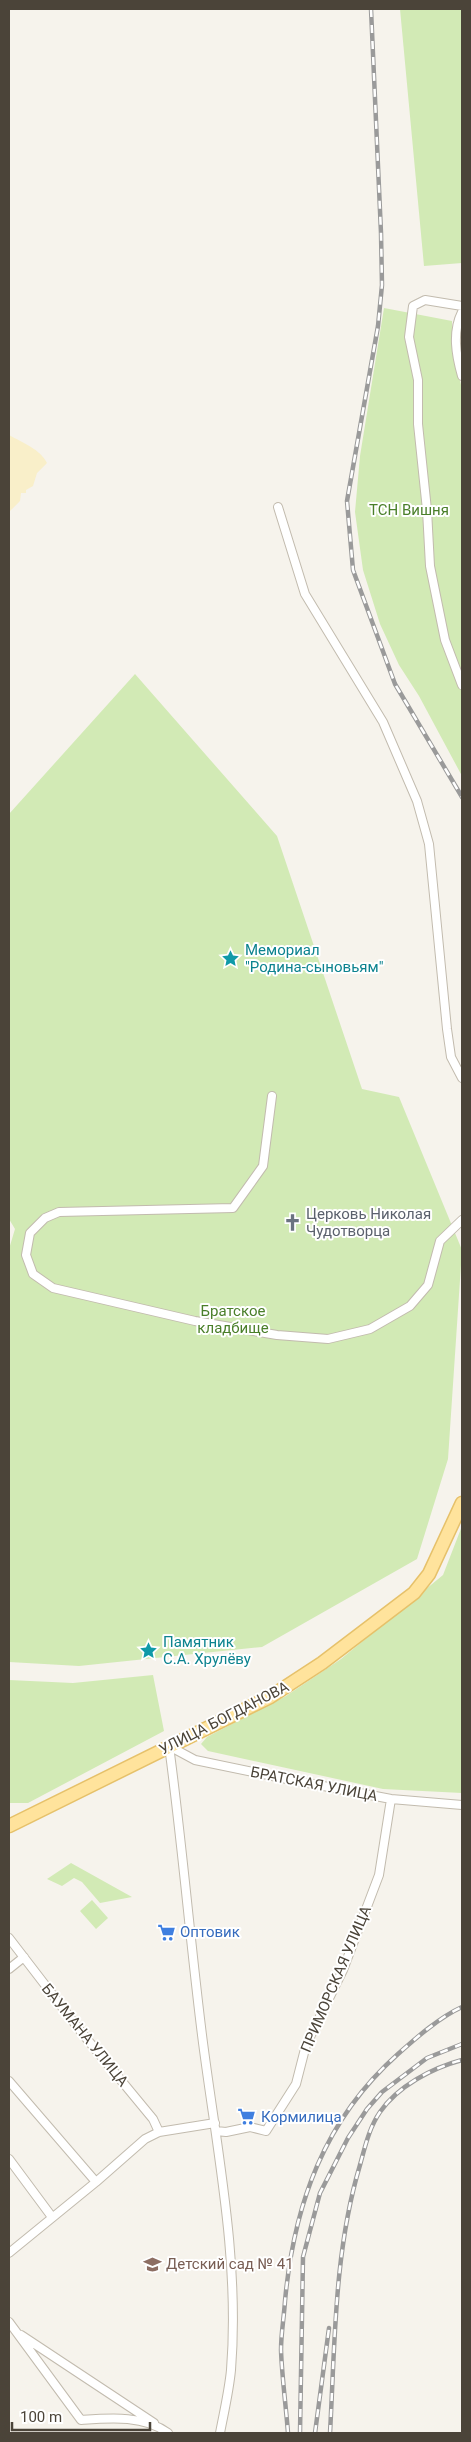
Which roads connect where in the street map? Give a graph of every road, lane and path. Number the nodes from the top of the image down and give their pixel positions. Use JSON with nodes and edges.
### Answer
{"nodes":[{"id":1,"x":462,"y":306,"type":"edge"},
{"id":2,"x":462,"y":312,"type":"edge"},
{"id":3,"x":462,"y":376,"type":"edge"},
{"id":4,"x":278,"y":507,"type":"dead end"},
{"id":5,"x":462,"y":685,"type":"edge"},
{"id":6,"x":462,"y":1078,"type":"edge"},
{"id":7,"x":272,"y":1096,"type":"dead end"},
{"id":8,"x":462,"y":1220,"type":"edge"},
{"id":9,"x":462,"y":1503,"type":"edge"},
{"id":10,"x":169,"y":1746,"type":"junction"},
{"id":11,"x":390,"y":1799,"type":"junction"},
{"id":12,"x":462,"y":1805,"type":"edge"},
{"id":13,"x":9,"y":1826,"type":"edge"},
{"id":14,"x":9,"y":1938,"type":"edge"},
{"id":15,"x":24,"y":1957,"type":"junction"},
{"id":16,"x":9,"y":1969,"type":"edge"},
{"id":17,"x":9,"y":2080,"type":"edge"},
{"id":18,"x":215,"y":2127,"type":"junction"},
{"id":19,"x":159,"y":2132,"type":"junction"},
{"id":20,"x":9,"y":2159,"type":"edge"},
{"id":21,"x":96,"y":2182,"type":"junction"},
{"id":22,"x":52,"y":2217,"type":"junction"},
{"id":23,"x":9,"y":2253,"type":"edge"},
{"id":24,"x":9,"y":2322,"type":"edge"},
{"id":25,"x":17,"y":2333,"type":"junction"},
{"id":26,"x":159,"y":2426,"type":"junction"},
{"id":27,"x":168,"y":2433,"type":"edge"},
{"id":28,"x":220,"y":2433,"type":"edge"}],
"edges":[{"from":1,"to":5,"type":"street"},
{"from":2,"to":3,"type":"street"},
{"from":4,"to":6,"type":"street"},
{"from":7,"to":8,"type":"street"},
{"from":9,"to":10,"type":"main road","name":"УЛИЦА БОГДАНОВА"},
{"from":10,"to":11,"type":"street","name":"БРАТСКАЯ УЛИЦА"},
{"from":10,"to":13,"type":"main road","name":"УЛИЦА БОГДАНОВА"},
{"from":10,"to":18,"type":"street"},
{"from":11,"to":12,"type":"street","name":"БРАТСКАЯ УЛИЦА"},
{"from":11,"to":18,"type":"street","name":"ПРИМОРСКАЯ УЛИЦА"},
{"from":14,"to":15,"type":"street","name":"БАУМАНА УЛИЦА"},
{"from":15,"to":16,"type":"street"},
{"from":15,"to":19,"type":"street","name":"БАУМАНА УЛИЦА"},
{"from":17,"to":21,"type":"street"},
{"from":18,"to":19,"type":"street"},
{"from":18,"to":28,"type":"street"},
{"from":19,"to":21,"type":"street"},
{"from":20,"to":22,"type":"street"},
{"from":21,"to":22,"type":"street"},
{"from":22,"to":23,"type":"street"},
{"from":24,"to":25,"type":"street"},
{"from":25,"to":26,"type":"street"},
{"from":25,"to":26,"type":"street"},
{"from":26,"to":27,"type":"street"}]}
